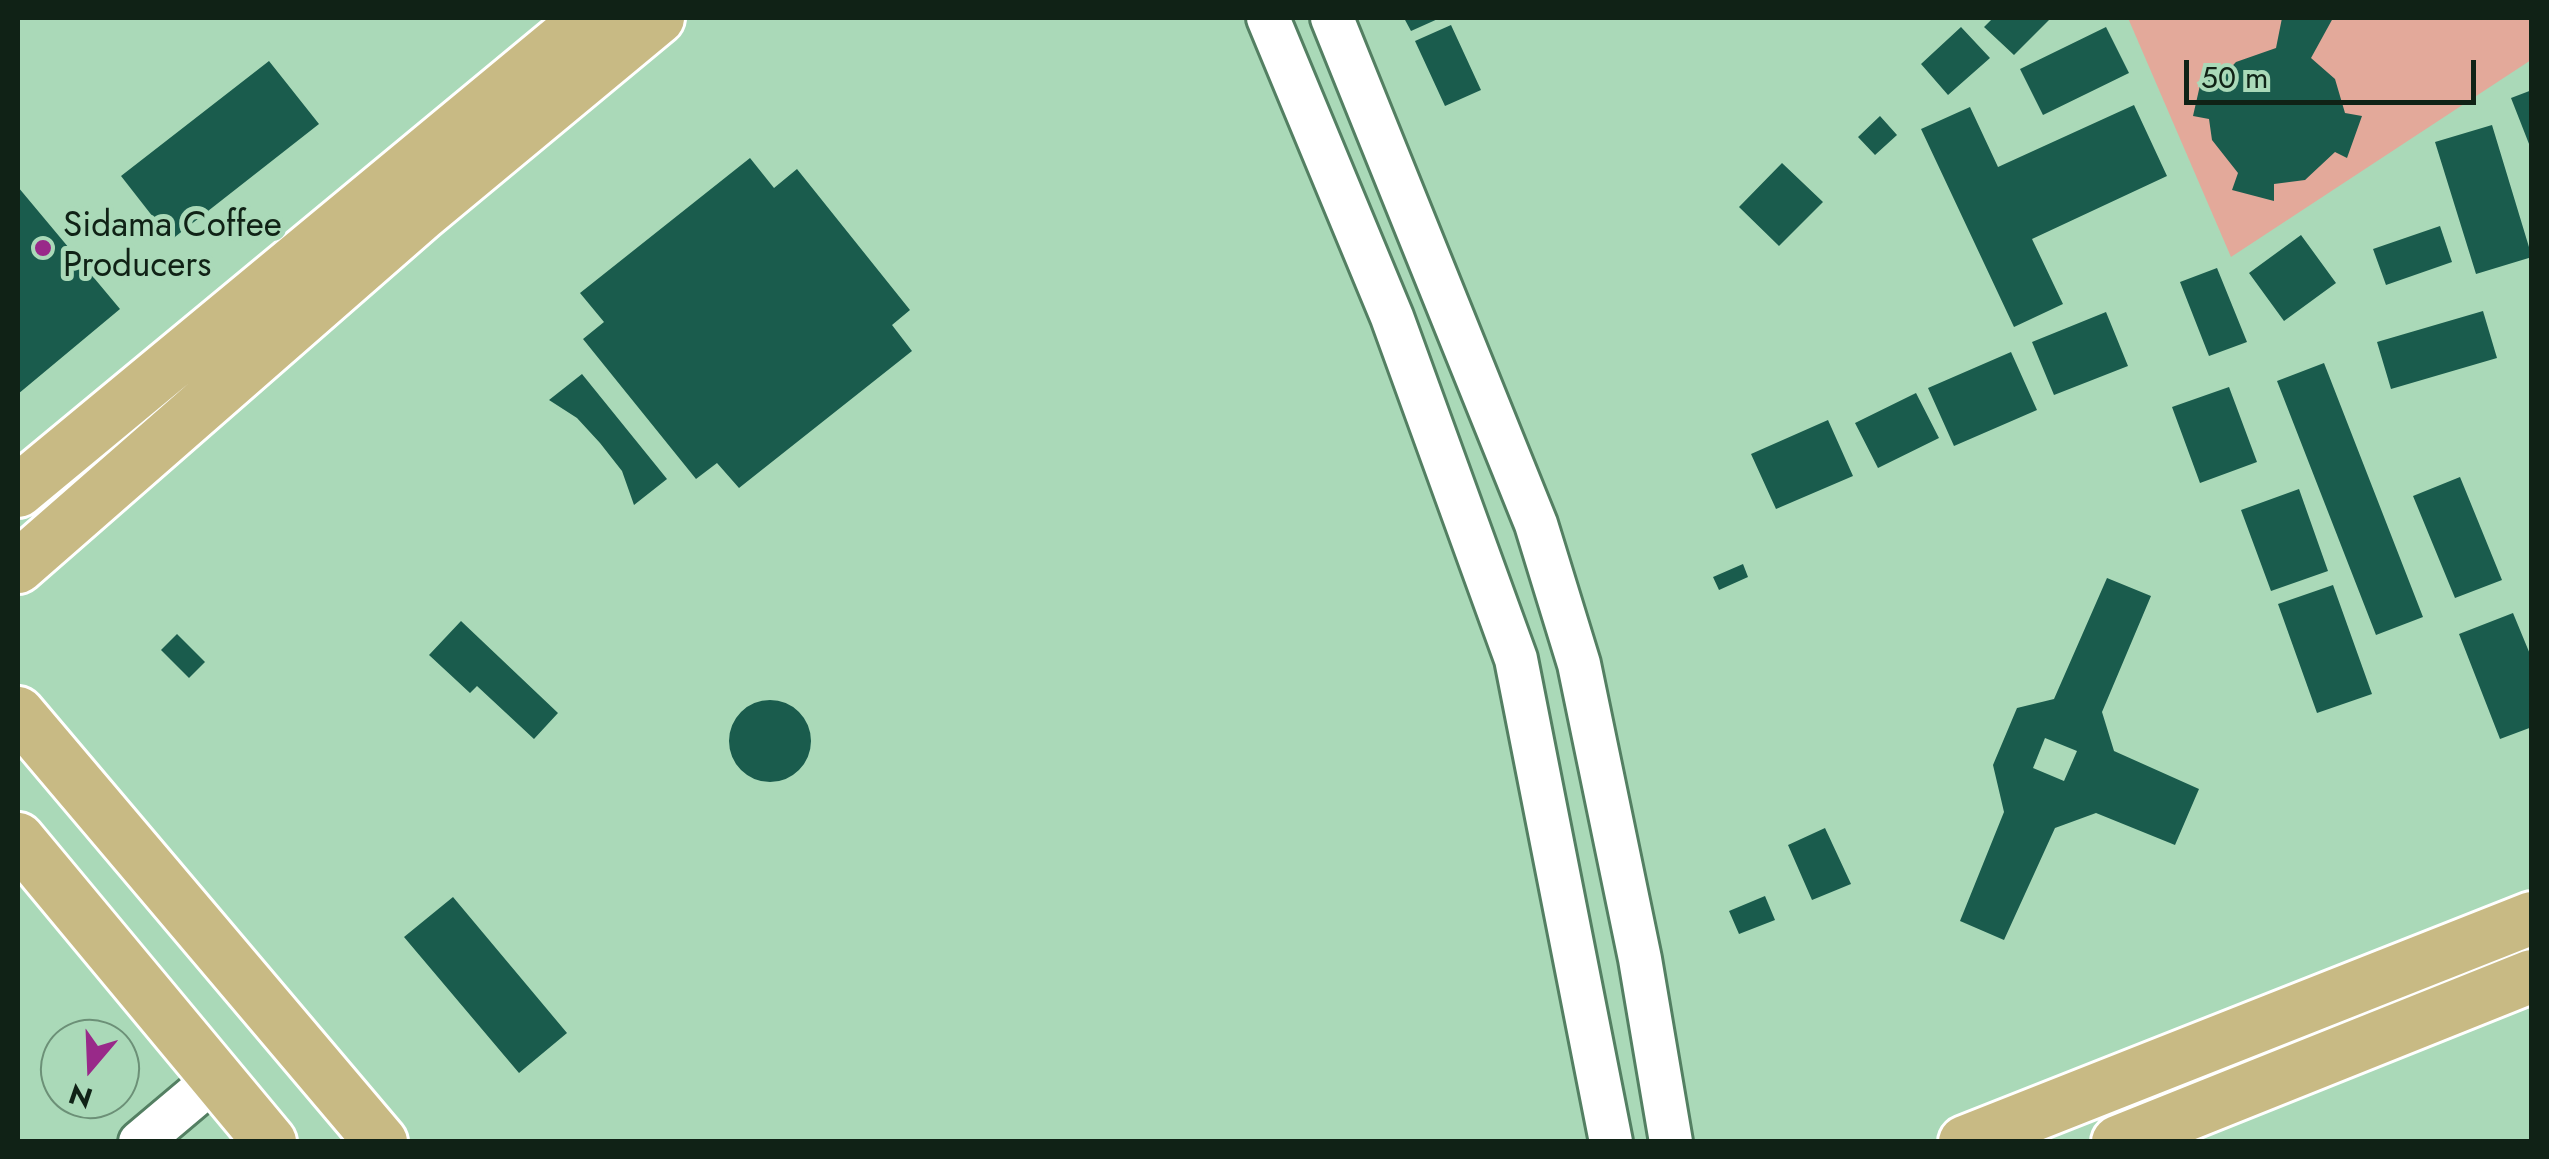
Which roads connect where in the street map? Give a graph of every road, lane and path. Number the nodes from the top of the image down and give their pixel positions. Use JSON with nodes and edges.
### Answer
{"nodes":[{"id":1,"x":588,"y":18,"type":"edge"},
{"id":2,"x":658,"y":18,"type":"edge"},
{"id":3,"x":1268,"y":18,"type":"edge"},
{"id":4,"x":1332,"y":18,"type":"edge"},
{"id":5,"x":18,"y":491,"type":"edge"},
{"id":6,"x":18,"y":568,"type":"edge"},
{"id":7,"x":18,"y":713,"type":"edge"},
{"id":8,"x":18,"y":839,"type":"edge"},
{"id":9,"x":2532,"y":918,"type":"edge"},
{"id":10,"x":2532,"y":976,"type":"edge"},
{"id":11,"x":216,"y":1078,"type":"junction"},
{"id":12,"x":140,"y":1142,"type":"edge"},
{"id":13,"x":270,"y":1142,"type":"edge"},
{"id":14,"x":382,"y":1142,"type":"edge"},
{"id":15,"x":1611,"y":1142,"type":"edge"},
{"id":16,"x":1671,"y":1142,"type":"edge"},
{"id":17,"x":1965,"y":1142,"type":"edge"},
{"id":18,"x":2118,"y":1142,"type":"edge"}],
"edges":[{"from":1,"to":5,"type":"main road"},
{"from":2,"to":6,"type":"main road"},
{"from":3,"to":15,"type":"street"},
{"from":4,"to":16,"type":"street"},
{"from":7,"to":14,"type":"main road"},
{"from":8,"to":11,"type":"main road"},
{"from":9,"to":17,"type":"main road"},
{"from":10,"to":18,"type":"main road"},
{"from":11,"to":12,"type":"street"},
{"from":11,"to":13,"type":"main road"}]}
